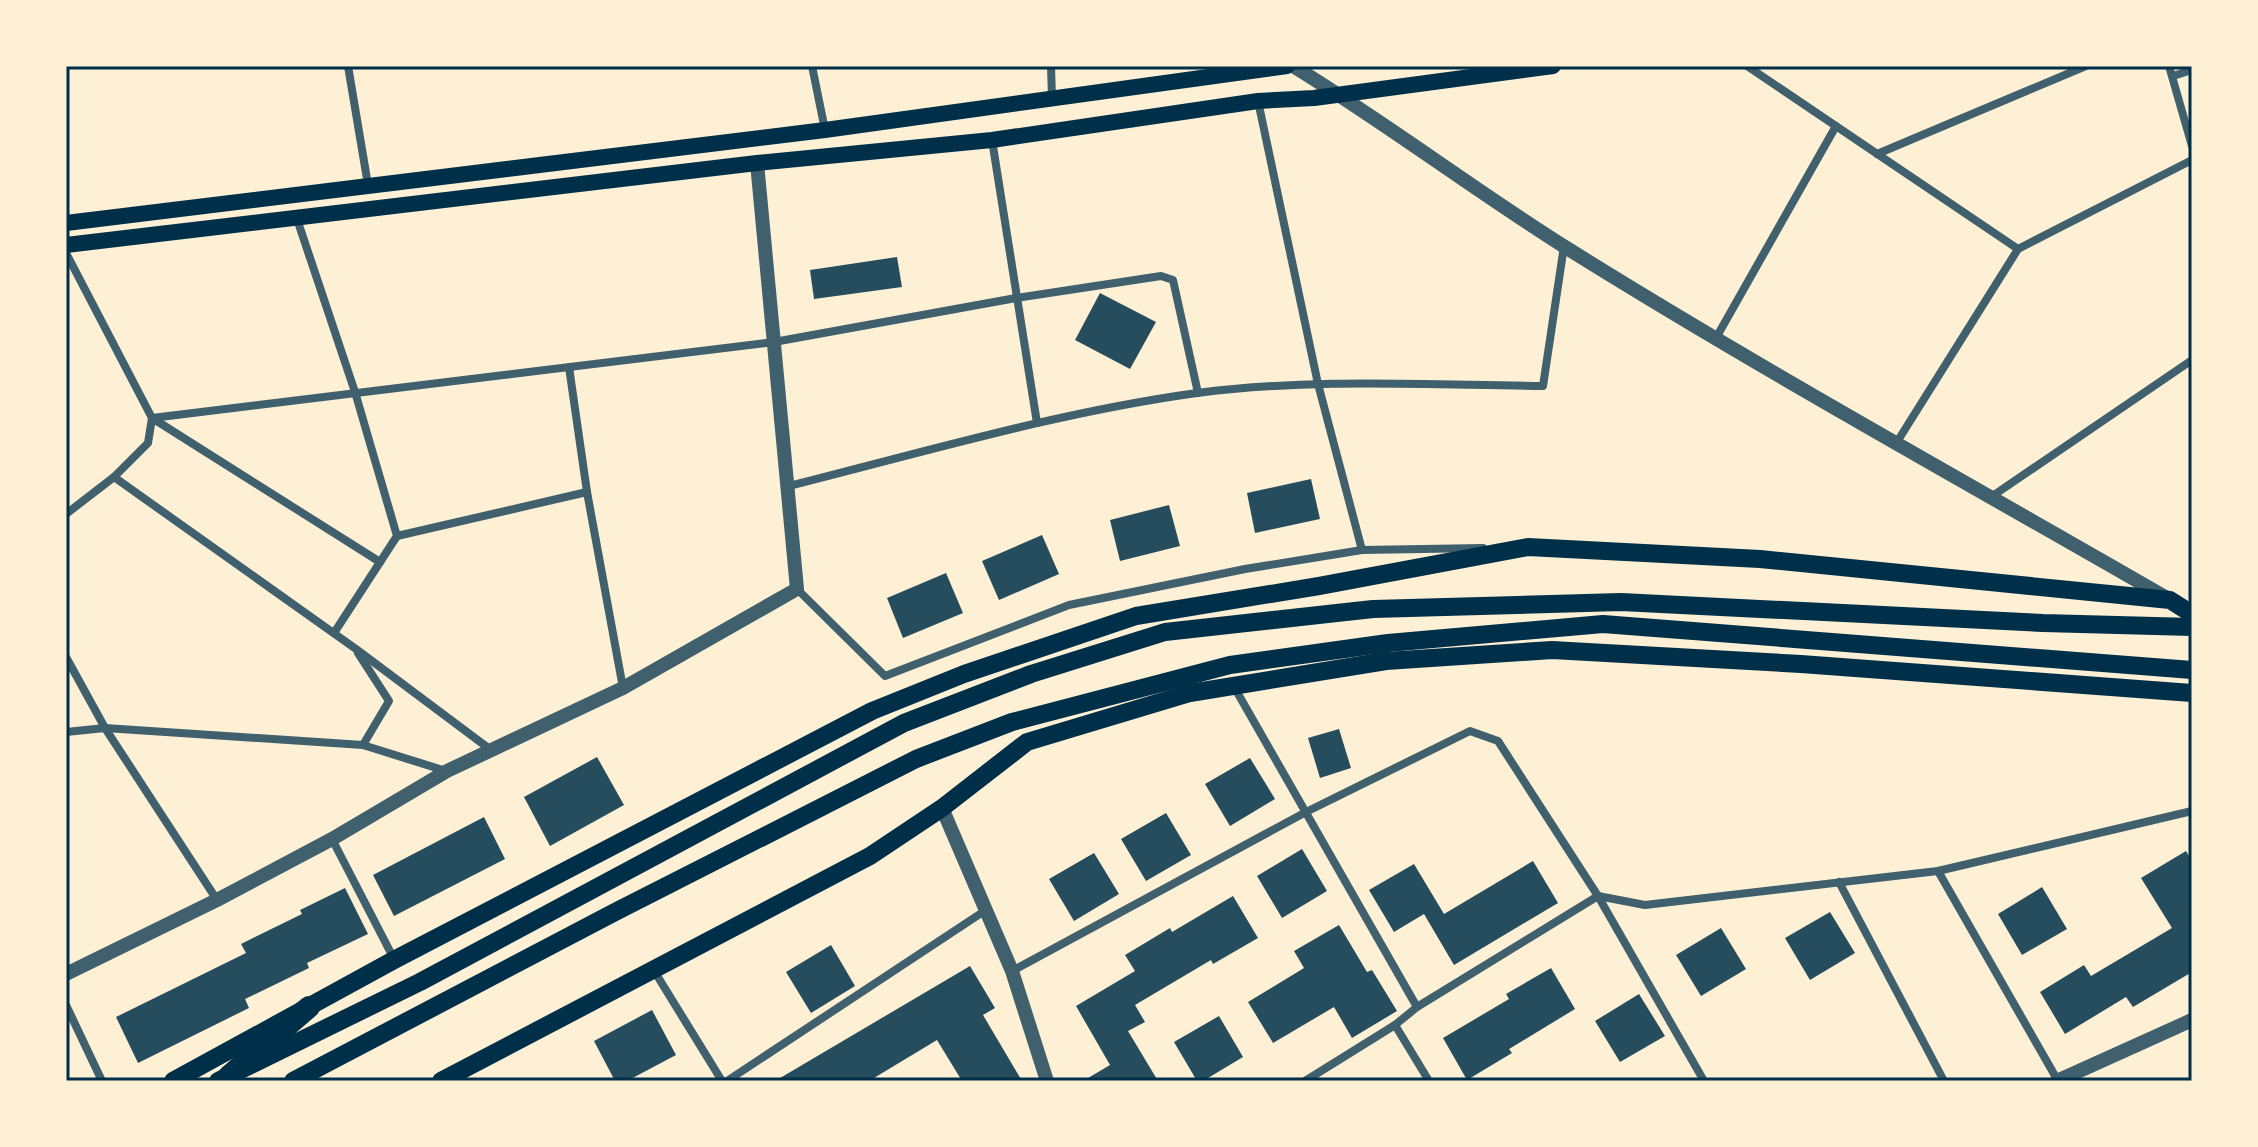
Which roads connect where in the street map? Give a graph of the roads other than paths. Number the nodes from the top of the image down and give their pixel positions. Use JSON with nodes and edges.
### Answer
{"nodes":[{"id":1,"x":348,"y":66,"type":"edge"},
{"id":2,"x":812,"y":66,"type":"edge"},
{"id":3,"x":1051,"y":66,"type":"edge"},
{"id":4,"x":1287,"y":66,"type":"edge"},
{"id":5,"x":1293,"y":66,"type":"edge"},
{"id":6,"x":1553,"y":66,"type":"edge"},
{"id":7,"x":1747,"y":66,"type":"edge"},
{"id":8,"x":2086,"y":66,"type":"edge"},
{"id":9,"x":2169,"y":66,"type":"edge"},
{"id":10,"x":2192,"y":70,"type":"edge"},
{"id":11,"x":2173,"y":76,"type":"junction"},
{"id":12,"x":1339,"y":94,"type":"junction"},
{"id":13,"x":1052,"y":98,"type":"junction"},
{"id":14,"x":1258,"y":101,"type":"junction"},
{"id":15,"x":1836,"y":126,"type":"junction"},
{"id":16,"x":825,"y":130,"type":"junction"},
{"id":17,"x":992,"y":140,"type":"junction"},
{"id":18,"x":2192,"y":146,"type":"edge"},
{"id":19,"x":1877,"y":154,"type":"junction"},
{"id":20,"x":2192,"y":160,"type":"edge"},
{"id":21,"x":757,"y":163,"type":"junction"},
{"id":22,"x":368,"y":185,"type":"junction"},
{"id":23,"x":297,"y":219,"type":"junction"},
{"id":24,"x":66,"y":223,"type":"edge"},
{"id":25,"x":66,"y":245,"type":"edge"},
{"id":26,"x":1564,"y":246,"type":"junction"},
{"id":27,"x":2018,"y":249,"type":"junction"},
{"id":28,"x":66,"y":253,"type":"edge"},
{"id":29,"x":1016,"y":298,"type":"junction"},
{"id":30,"x":1716,"y":338,"type":"junction"},
{"id":31,"x":774,"y":342,"type":"junction"},
{"id":32,"x":2192,"y":360,"type":"edge"},
{"id":33,"x":569,"y":367,"type":"junction"},
{"id":34,"x":1318,"y":384,"type":"junction"},
{"id":35,"x":355,"y":392,"type":"junction"},
{"id":36,"x":1198,"y":393,"type":"junction"},
{"id":37,"x":152,"y":418,"type":"junction"},
{"id":38,"x":1037,"y":423,"type":"junction"},
{"id":39,"x":1897,"y":442,"type":"junction"},
{"id":40,"x":114,"y":477,"type":"junction"},
{"id":41,"x":789,"y":486,"type":"junction"},
{"id":42,"x":587,"y":492,"type":"junction"},
{"id":43,"x":1991,"y":497,"type":"junction"},
{"id":44,"x":66,"y":514,"type":"edge"},
{"id":45,"x":397,"y":536,"type":"junction"},
{"id":46,"x":1528,"y":547,"type":"junction"},
{"id":47,"x":1362,"y":550,"type":"junction"},
{"id":48,"x":380,"y":562,"type":"junction"},
{"id":49,"x":797,"y":589,"type":"junction"},
{"id":50,"x":2170,"y":600,"type":"junction"},
{"id":51,"x":2192,"y":614,"type":"edge"},
{"id":52,"x":2192,"y":627,"type":"edge"},
{"id":53,"x":334,"y":633,"type":"junction"},
{"id":54,"x":356,"y":649,"type":"junction"},
{"id":55,"x":66,"y":657,"type":"edge"},
{"id":56,"x":2192,"y":670,"type":"edge"},
{"id":57,"x":1233,"y":685,"type":"junction"},
{"id":58,"x":623,"y":688,"type":"junction"},
{"id":59,"x":2192,"y":693,"type":"edge"},
{"id":60,"x":105,"y":728,"type":"junction"},
{"id":61,"x":66,"y":732,"type":"edge"},
{"id":62,"x":363,"y":745,"type":"junction"},
{"id":63,"x":491,"y":750,"type":"junction"},
{"id":64,"x":447,"y":771,"type":"junction"},
{"id":65,"x":942,"y":808,"type":"junction"},
{"id":66,"x":2192,"y":811,"type":"edge"},
{"id":67,"x":1306,"y":812,"type":"junction"},
{"id":68,"x":332,"y":839,"type":"junction"},
{"id":69,"x":1938,"y":871,"type":"junction"},
{"id":70,"x":1839,"y":882,"type":"junction"},
{"id":71,"x":1598,"y":896,"type":"junction"},
{"id":72,"x":217,"y":900,"type":"junction"},
{"id":73,"x":987,"y":910,"type":"junction"},
{"id":74,"x":394,"y":960,"type":"junction"},
{"id":75,"x":653,"y":969,"type":"junction"},
{"id":76,"x":1012,"y":971,"type":"junction"},
{"id":77,"x":66,"y":974,"type":"edge"},
{"id":78,"x":66,"y":1005,"type":"edge"},
{"id":79,"x":309,"y":1007,"type":"junction"},
{"id":80,"x":1417,"y":1007,"type":"junction"},
{"id":81,"x":2192,"y":1020,"type":"edge"},
{"id":82,"x":1395,"y":1025,"type":"junction"},
{"id":83,"x":224,"y":1078,"type":"edge"},
{"id":84,"x":102,"y":1081,"type":"edge"},
{"id":85,"x":173,"y":1081,"type":"edge"},
{"id":86,"x":293,"y":1081,"type":"edge"},
{"id":87,"x":441,"y":1081,"type":"edge"},
{"id":88,"x":724,"y":1081,"type":"edge"},
{"id":89,"x":1047,"y":1081,"type":"edge"},
{"id":90,"x":1305,"y":1081,"type":"edge"},
{"id":91,"x":1429,"y":1081,"type":"edge"},
{"id":92,"x":1704,"y":1081,"type":"edge"},
{"id":93,"x":1944,"y":1081,"type":"edge"},
{"id":94,"x":2058,"y":1081,"type":"edge"}],
"edges":[{"from":1,"to":22,"type":"street"},
{"from":2,"to":16,"type":"street"},
{"from":3,"to":13,"type":"street"},
{"from":4,"to":13,"type":"main road"},
{"from":5,"to":12,"type":"street"},
{"from":6,"to":12,"type":"main road"},
{"from":7,"to":15,"type":"street"},
{"from":8,"to":19,"type":"street"},
{"from":9,"to":11,"type":"street"},
{"from":10,"to":11,"type":"street"},
{"from":11,"to":18,"type":"street"},
{"from":12,"to":14,"type":"main road"},
{"from":12,"to":26,"type":"street"},
{"from":13,"to":16,"type":"main road"},
{"from":14,"to":17,"type":"main road"},
{"from":14,"to":34,"type":"street"},
{"from":15,"to":19,"type":"street"},
{"from":15,"to":30,"type":"street"},
{"from":16,"to":22,"type":"main road"},
{"from":17,"to":21,"type":"main road"},
{"from":17,"to":29,"type":"street"},
{"from":19,"to":27,"type":"street"},
{"from":20,"to":27,"type":"street"},
{"from":21,"to":23,"type":"main road"},
{"from":21,"to":31,"type":"street"},
{"from":22,"to":24,"type":"main road"},
{"from":23,"to":25,"type":"main road"},
{"from":23,"to":35,"type":"street"},
{"from":26,"to":30,"type":"street"},
{"from":26,"to":34,"type":"street"},
{"from":27,"to":39,"type":"street"},
{"from":28,"to":37,"type":"street"},
{"from":29,"to":31,"type":"street"},
{"from":29,"to":36,"type":"street"},
{"from":29,"to":38,"type":"street"},
{"from":30,"to":39,"type":"street"},
{"from":31,"to":33,"type":"street"},
{"from":31,"to":41,"type":"street"},
{"from":32,"to":43,"type":"street"},
{"from":33,"to":35,"type":"street"},
{"from":33,"to":42,"type":"street"},
{"from":34,"to":36,"type":"street"},
{"from":34,"to":47,"type":"street"},
{"from":35,"to":37,"type":"street"},
{"from":35,"to":45,"type":"street"},
{"from":36,"to":38,"type":"street"},
{"from":37,"to":40,"type":"street"},
{"from":37,"to":48,"type":"street"},
{"from":38,"to":41,"type":"street"},
{"from":39,"to":43,"type":"street"},
{"from":40,"to":44,"type":"street"},
{"from":40,"to":53,"type":"street"},
{"from":41,"to":49,"type":"street"},
{"from":42,"to":45,"type":"street"},
{"from":42,"to":58,"type":"street"},
{"from":43,"to":50,"type":"street"},
{"from":45,"to":48,"type":"street"},
{"from":46,"to":47,"type":"street"},
{"from":46,"to":50,"type":"main road"},
{"from":46,"to":74,"type":"main road"},
{"from":47,"to":49,"type":"street"},
{"from":48,"to":53,"type":"street"},
{"from":49,"to":58,"type":"street"},
{"from":50,"to":51,"type":"main road"},
{"from":52,"to":83,"type":"main road"},
{"from":53,"to":54,"type":"street"},
{"from":54,"to":62,"type":"street"},
{"from":54,"to":63,"type":"street"},
{"from":55,"to":60,"type":"street"},
{"from":56,"to":86,"type":"main road"},
{"from":57,"to":59,"type":"main road"},
{"from":57,"to":65,"type":"main road"},
{"from":57,"to":67,"type":"street"},
{"from":58,"to":63,"type":"street"},
{"from":60,"to":61,"type":"street"},
{"from":60,"to":62,"type":"street"},
{"from":60,"to":72,"type":"street"},
{"from":62,"to":64,"type":"street"},
{"from":63,"to":64,"type":"street"},
{"from":64,"to":68,"type":"street"},
{"from":65,"to":73,"type":"street"},
{"from":65,"to":75,"type":"main road"},
{"from":66,"to":69,"type":"street"},
{"from":67,"to":71,"type":"street"},
{"from":67,"to":76,"type":"street"},
{"from":67,"to":80,"type":"street"},
{"from":68,"to":72,"type":"street"},
{"from":68,"to":74,"type":"street"},
{"from":69,"to":70,"type":"street"},
{"from":69,"to":94,"type":"street"},
{"from":70,"to":71,"type":"street"},
{"from":70,"to":93,"type":"street"},
{"from":71,"to":80,"type":"street"},
{"from":71,"to":92,"type":"street"},
{"from":72,"to":77,"type":"street"},
{"from":73,"to":76,"type":"street"},
{"from":73,"to":88,"type":"street"},
{"from":74,"to":79,"type":"main road"},
{"from":75,"to":87,"type":"main road"},
{"from":75,"to":88,"type":"street"},
{"from":76,"to":89,"type":"street"},
{"from":78,"to":84,"type":"street"},
{"from":79,"to":83,"type":"highway"},
{"from":79,"to":85,"type":"main road"},
{"from":80,"to":82,"type":"street"},
{"from":81,"to":94,"type":"street"},
{"from":82,"to":90,"type":"street"},
{"from":82,"to":91,"type":"street"}]}
